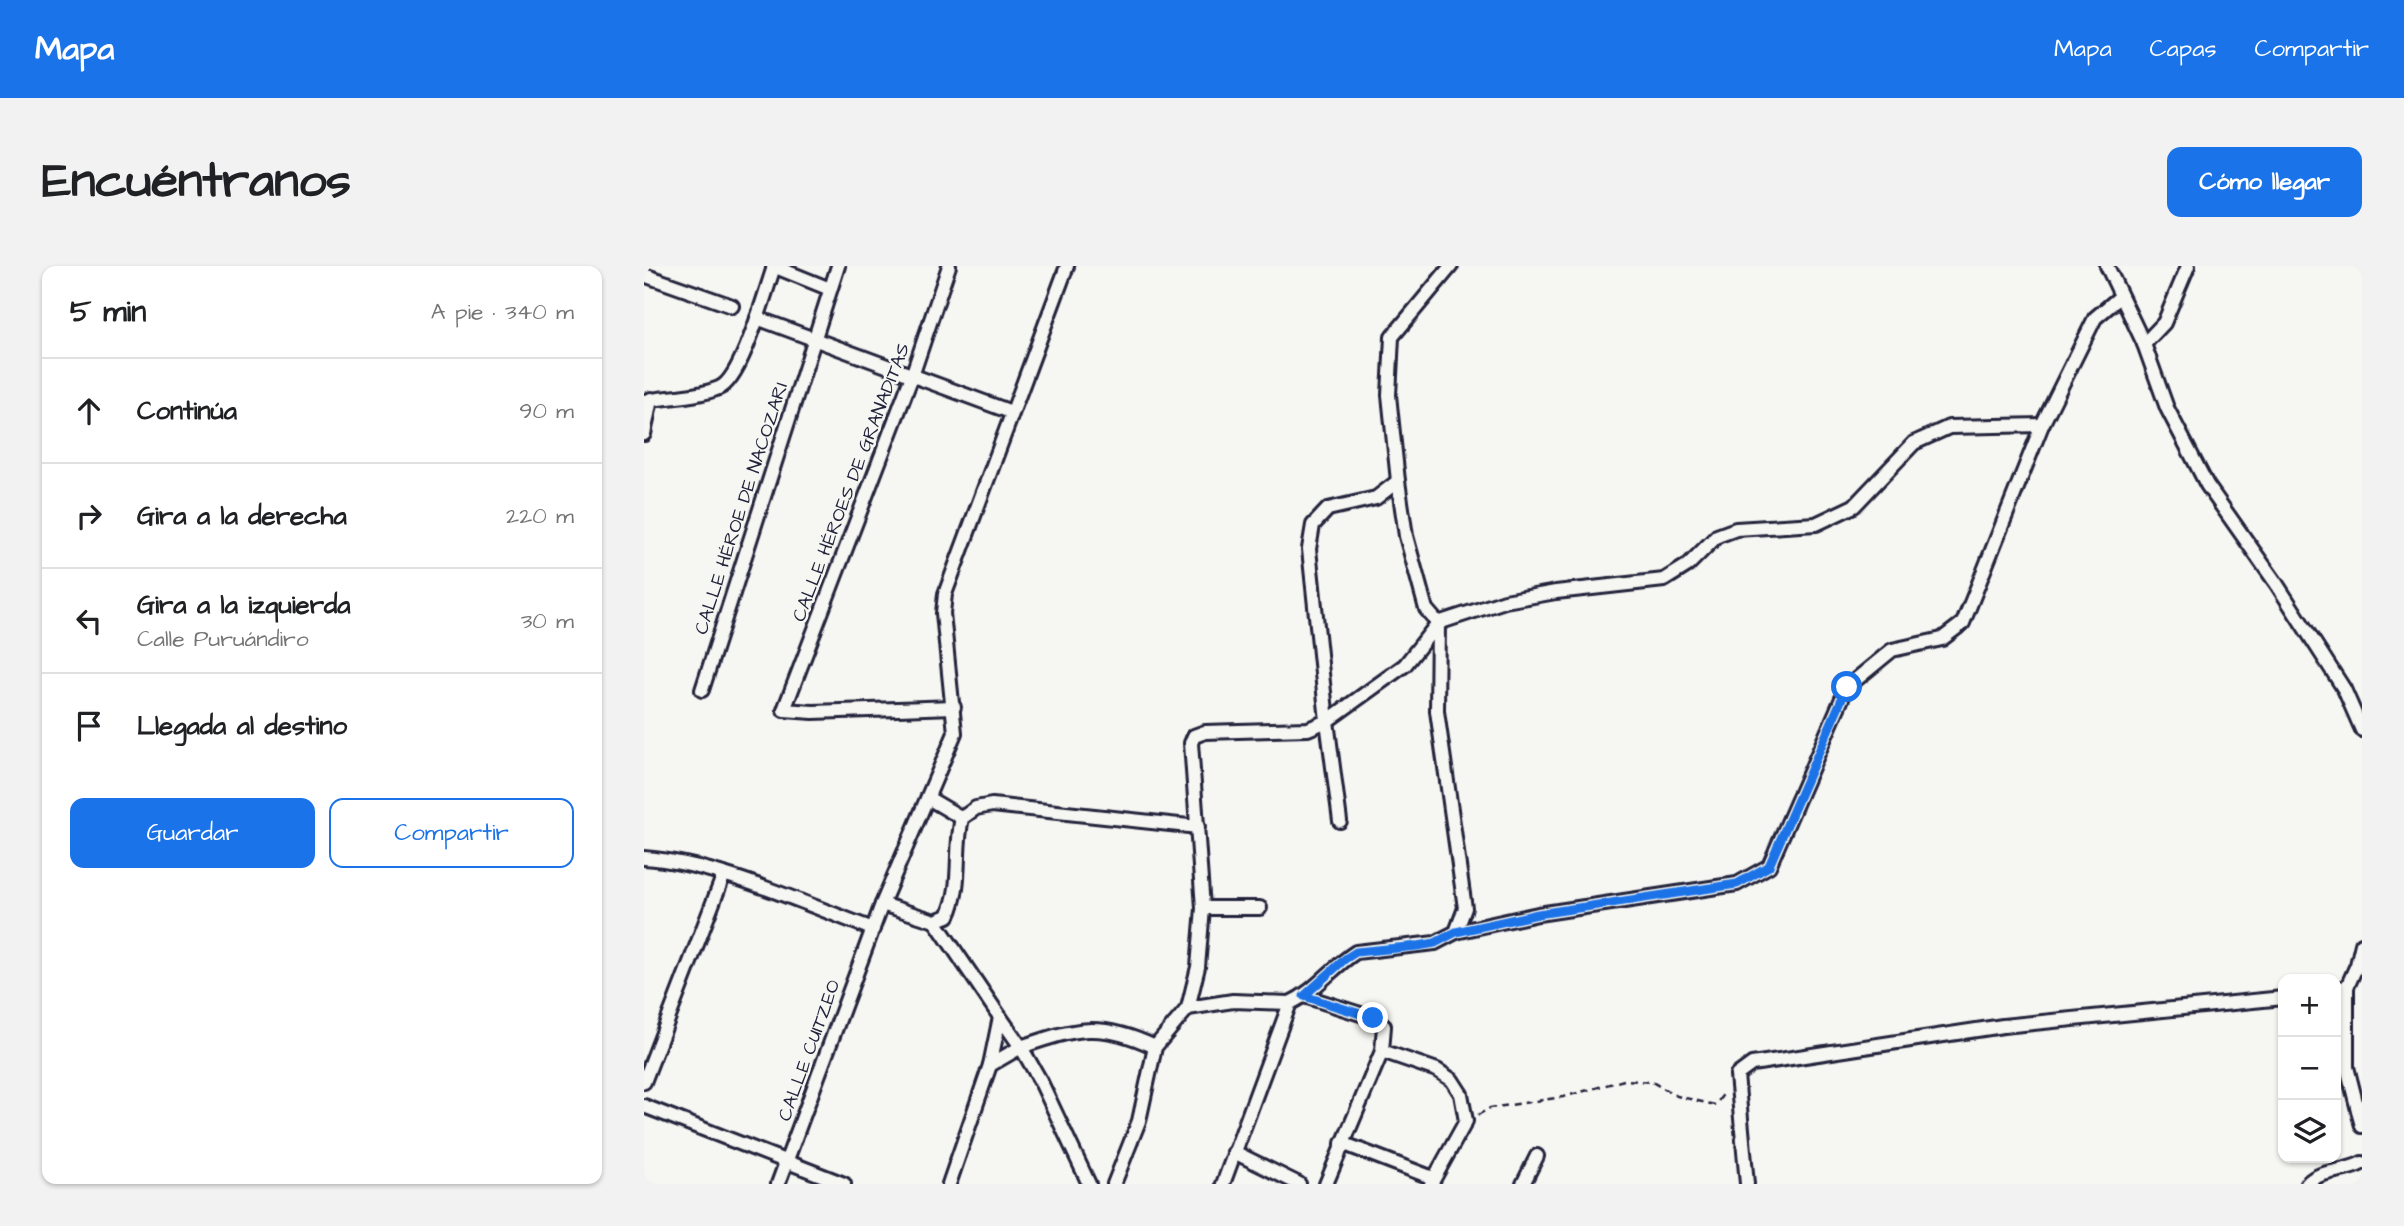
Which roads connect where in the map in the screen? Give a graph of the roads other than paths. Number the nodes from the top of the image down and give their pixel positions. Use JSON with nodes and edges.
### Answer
{"nodes":[{"id":1,"x":773,"y":266,"type":"edge"},
{"id":2,"x":838,"y":266,"type":"edge"},
{"id":3,"x":948,"y":266,"type":"edge"},
{"id":4,"x":1067,"y":266,"type":"edge"},
{"id":5,"x":1451,"y":266,"type":"edge"},
{"id":6,"x":2108,"y":266,"type":"edge"},
{"id":7,"x":2188,"y":266,"type":"edge"},
{"id":8,"x":644,"y":275,"type":"edge"},
{"id":9,"x":830,"y":289,"type":"junction"},
{"id":10,"x":2120,"y":297,"type":"junction"},
{"id":11,"x":732,"y":306,"type":"dead end"},
{"id":12,"x":757,"y":317,"type":"junction"},
{"id":13,"x":814,"y":338,"type":"junction"},
{"id":14,"x":2144,"y":344,"type":"junction"},
{"id":15,"x":912,"y":376,"type":"junction"},
{"id":16,"x":648,"y":400,"type":"edge"},
{"id":17,"x":1011,"y":412,"type":"junction"},
{"id":18,"x":2042,"y":425,"type":"junction"},
{"id":19,"x":644,"y":434,"type":"edge"},
{"id":20,"x":1398,"y":481,"type":"junction"},
{"id":21,"x":1437,"y":623,"type":"junction"},
{"id":22,"x":702,"y":690,"type":"dead end"},
{"id":23,"x":954,"y":707,"type":"junction"},
{"id":24,"x":1327,"y":721,"type":"junction"},
{"id":25,"x":2362,"y":730,"type":"edge"},
{"id":26,"x":928,"y":798,"type":"junction"},
{"id":27,"x":962,"y":818,"type":"junction"},
{"id":28,"x":1340,"y":821,"type":"dead end"},
{"id":29,"x":1198,"y":827,"type":"junction"},
{"id":30,"x":644,"y":858,"type":"edge"},
{"id":31,"x":724,"y":874,"type":"junction"},
{"id":32,"x":882,"y":904,"type":"junction"},
{"id":33,"x":1203,"y":908,"type":"junction"},
{"id":34,"x":1260,"y":908,"type":"dead end"},
{"id":35,"x":935,"y":921,"type":"junction"},
{"id":36,"x":873,"y":929,"type":"junction"},
{"id":37,"x":1456,"y":932,"type":"junction"},
{"id":38,"x":2362,"y":944,"type":"edge"},
{"id":39,"x":2341,"y":988,"type":"edge"},
{"id":40,"x":1304,"y":996,"type":"junction"},
{"id":41,"x":2278,"y":999,"type":"edge"},
{"id":42,"x":1290,"y":1003,"type":"junction"},
{"id":43,"x":1188,"y":1008,"type":"junction"},
{"id":44,"x":1000,"y":1017,"type":"junction"},
{"id":45,"x":1021,"y":1047,"type":"junction"},
{"id":46,"x":1155,"y":1047,"type":"junction"},
{"id":47,"x":1382,"y":1051,"type":"junction"},
{"id":48,"x":990,"y":1065,"type":"junction"},
{"id":49,"x":644,"y":1082,"type":"edge"},
{"id":50,"x":644,"y":1106,"type":"edge"},
{"id":51,"x":2362,"y":1126,"type":"edge"},
{"id":52,"x":1342,"y":1143,"type":"junction"},
{"id":53,"x":1234,"y":1152,"type":"junction"},
{"id":54,"x":1536,"y":1156,"type":"dead end"},
{"id":55,"x":787,"y":1162,"type":"junction"},
{"id":56,"x":2362,"y":1163,"type":"edge"},
{"id":57,"x":1432,"y":1181,"type":"edge"},
{"id":58,"x":778,"y":1184,"type":"edge"},
{"id":59,"x":844,"y":1184,"type":"edge"},
{"id":60,"x":949,"y":1184,"type":"edge"},
{"id":61,"x":1089,"y":1184,"type":"edge"},
{"id":62,"x":1114,"y":1184,"type":"edge"},
{"id":63,"x":1223,"y":1184,"type":"edge"},
{"id":64,"x":1299,"y":1184,"type":"edge"},
{"id":65,"x":1326,"y":1184,"type":"edge"},
{"id":66,"x":1522,"y":1184,"type":"edge"},
{"id":67,"x":1747,"y":1184,"type":"edge"},
{"id":68,"x":2307,"y":1184,"type":"edge"}],
"edges":[{"from":1,"to":9,"type":"street"},
{"from":1,"to":12,"type":"street"},
{"from":2,"to":9,"type":"street","name":"CALLE HÉROE DE NACOZARI"},
{"from":3,"to":15,"type":"street","name":"CALLE HÉROES DE GRANADITAS"},
{"from":4,"to":17,"type":"street","name":"CALLE CUITZEO"},
{"from":5,"to":20,"type":"street"},
{"from":6,"to":10,"type":"street"},
{"from":7,"to":14,"type":"street"},
{"from":8,"to":11,"type":"street"},
{"from":9,"to":13,"type":"street","name":"CALLE HÉROE DE NACOZARI"},
{"from":10,"to":14,"type":"street"},
{"from":10,"to":18,"type":"street"},
{"from":12,"to":13,"type":"street"},
{"from":12,"to":16,"type":"street"},
{"from":13,"to":15,"type":"street"},
{"from":13,"to":22,"type":"street","name":"CALLE HÉROE DE NACOZARI"},
{"from":14,"to":25,"type":"street"},
{"from":15,"to":17,"type":"street"},
{"from":15,"to":23,"type":"street","name":"CALLE HÉROES DE GRANADITAS"},
{"from":16,"to":19,"type":"street"},
{"from":17,"to":23,"type":"street","name":"CALLE CUITZEO"},
{"from":18,"to":21,"type":"street"},
{"from":18,"to":37,"type":"street"},
{"from":20,"to":21,"type":"street"},
{"from":20,"to":24,"type":"street"},
{"from":21,"to":24,"type":"street"},
{"from":21,"to":37,"type":"street"},
{"from":23,"to":26,"type":"street","name":"CALLE CUITZEO"},
{"from":24,"to":28,"type":"street"},
{"from":24,"to":29,"type":"street"},
{"from":26,"to":27,"type":"street"},
{"from":26,"to":32,"type":"street","name":"CALLE CUITZEO"},
{"from":27,"to":29,"type":"street"},
{"from":27,"to":35,"type":"street"},
{"from":29,"to":33,"type":"street"},
{"from":30,"to":31,"type":"street"},
{"from":31,"to":36,"type":"street"},
{"from":31,"to":49,"type":"street"},
{"from":32,"to":35,"type":"street"},
{"from":32,"to":36,"type":"street","name":"CALLE CUITZEO"},
{"from":33,"to":34,"type":"street"},
{"from":33,"to":43,"type":"street"},
{"from":35,"to":44,"type":"street"},
{"from":36,"to":55,"type":"street","name":"CALLE CUITZEO"},
{"from":37,"to":40,"type":"street"},
{"from":38,"to":39,"type":"street"},
{"from":39,"to":51,"type":"street"},
{"from":40,"to":42,"type":"street"},
{"from":40,"to":47,"type":"street"},
{"from":41,"to":67,"type":"street"},
{"from":42,"to":43,"type":"street"},
{"from":42,"to":53,"type":"street"},
{"from":43,"to":46,"type":"street"},
{"from":44,"to":45,"type":"street"},
{"from":44,"to":48,"type":"street"},
{"from":45,"to":46,"type":"street"},
{"from":45,"to":48,"type":"street"},
{"from":45,"to":61,"type":"street"},
{"from":46,"to":62,"type":"street"},
{"from":47,"to":52,"type":"street"},
{"from":47,"to":57,"type":"street"},
{"from":48,"to":60,"type":"street"},
{"from":50,"to":55,"type":"street"},
{"from":52,"to":57,"type":"street"},
{"from":52,"to":65,"type":"street"},
{"from":53,"to":63,"type":"street"},
{"from":53,"to":64,"type":"street"},
{"from":54,"to":66,"type":"street"},
{"from":55,"to":58,"type":"street","name":"CALLE CUITZEO"},
{"from":55,"to":59,"type":"street"},
{"from":56,"to":68,"type":"street"}]}
